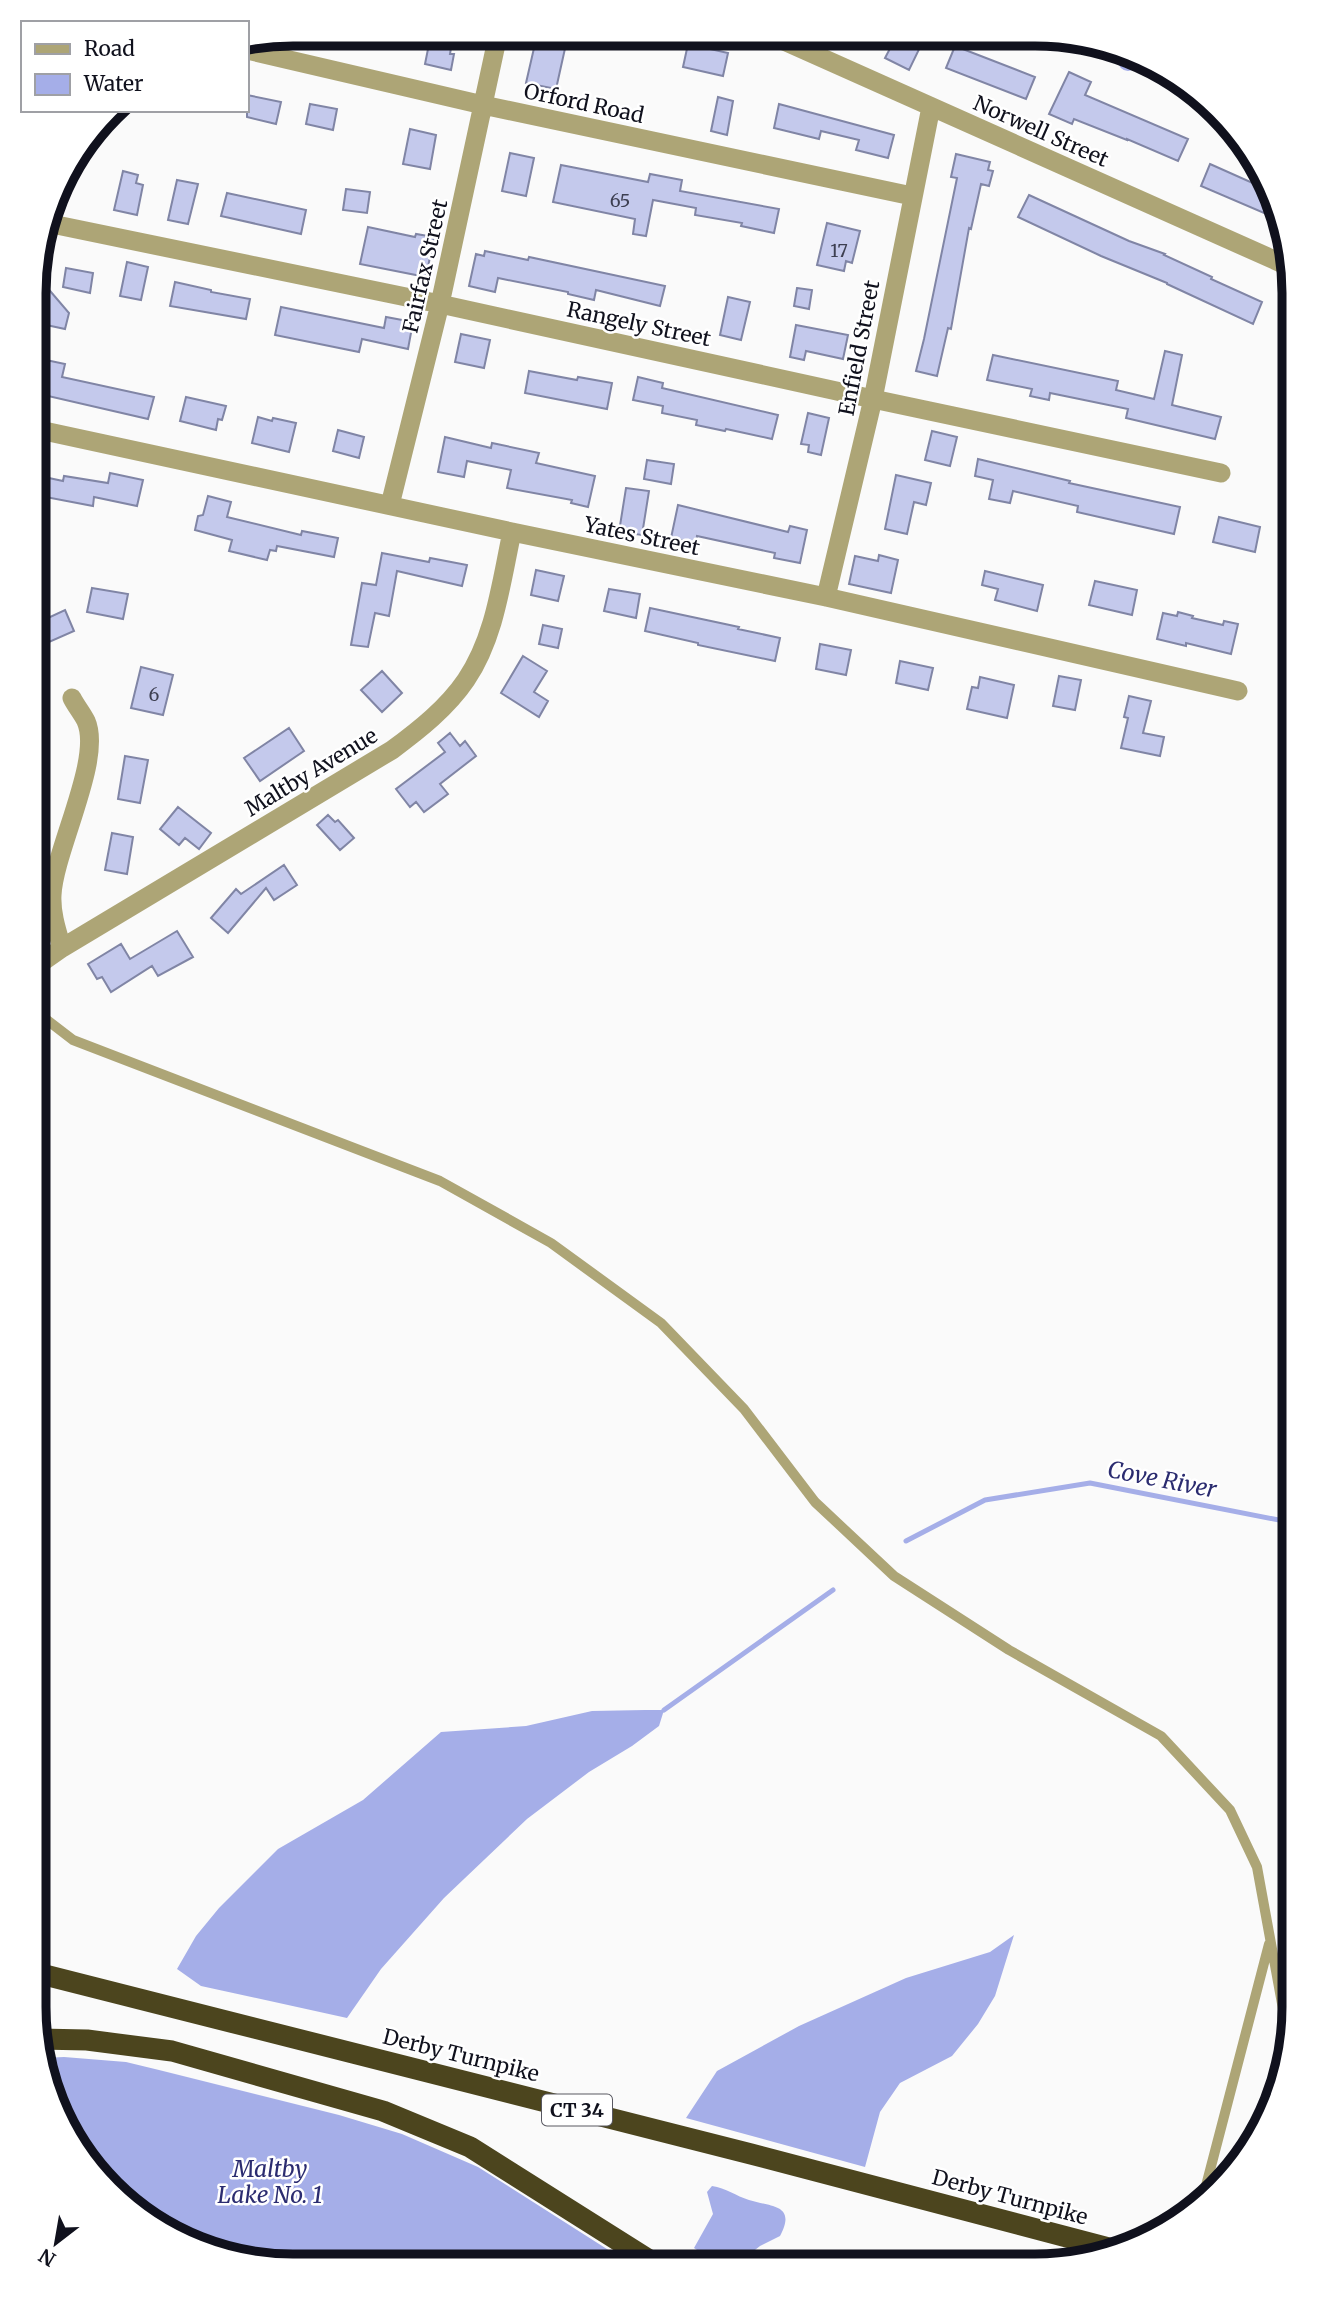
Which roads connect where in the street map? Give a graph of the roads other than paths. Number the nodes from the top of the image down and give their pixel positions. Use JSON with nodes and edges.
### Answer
{"nodes":[{"id":1,"x":495,"y":46,"type":"edge"},
{"id":2,"x":795,"y":46,"type":"edge"},
{"id":3,"x":248,"y":50,"type":"edge"},
{"id":4,"x":483,"y":105,"type":"junction"},
{"id":5,"x":931,"y":107,"type":"junction"},
{"id":6,"x":912,"y":196,"type":"junction"},
{"id":7,"x":55,"y":225,"type":"edge"},
{"id":8,"x":1280,"y":263,"type":"edge"},
{"id":9,"x":440,"y":304,"type":"junction"},
{"id":10,"x":873,"y":399,"type":"junction"},
{"id":11,"x":46,"y":431,"type":"edge"},
{"id":12,"x":1221,"y":473,"type":"dead end"},
{"id":13,"x":390,"y":505,"type":"junction"},
{"id":14,"x":512,"y":533,"type":"junction"},
{"id":15,"x":826,"y":597,"type":"junction"},
{"id":16,"x":1238,"y":691,"type":"dead end"},
{"id":17,"x":72,"y":698,"type":"dead end"},
{"id":18,"x":62,"y":948,"type":"junction"},
{"id":19,"x":46,"y":959,"type":"edge"},
{"id":20,"x":46,"y":1019,"type":"edge"},
{"id":21,"x":1270,"y":1940,"type":"junction"},
{"id":22,"x":46,"y":1975,"type":"edge"},
{"id":23,"x":1282,"y":2004,"type":"edge"},
{"id":24,"x":48,"y":2039,"type":"edge"},
{"id":25,"x":1206,"y":2184,"type":"edge"},
{"id":26,"x":1098,"y":2245,"type":"edge"},
{"id":27,"x":640,"y":2254,"type":"edge"}],
"edges":[{"from":1,"to":4,"type":"street","name":"Fairfax Street"},
{"from":2,"to":5,"type":"street","name":"Norwell Street"},
{"from":3,"to":4,"type":"street","name":"Orford Road"},
{"from":4,"to":6,"type":"street","name":"Orford Road"},
{"from":4,"to":9,"type":"street","name":"Fairfax Street"},
{"from":5,"to":6,"type":"street","name":"Enfield Street"},
{"from":5,"to":8,"type":"street","name":"Norwell Street"},
{"from":6,"to":10,"type":"street","name":"Enfield Street"},
{"from":7,"to":9,"type":"street","name":"Rangely Street"},
{"from":9,"to":10,"type":"street","name":"Rangely Street"},
{"from":9,"to":13,"type":"street","name":"Fairfax Street"},
{"from":10,"to":12,"type":"street","name":"Rangely Street"},
{"from":10,"to":15,"type":"street","name":"Enfield Street"},
{"from":11,"to":13,"type":"street","name":"Yates Street"},
{"from":13,"to":14,"type":"street","name":"Yates Street"},
{"from":14,"to":15,"type":"street","name":"Yates Street"},
{"from":14,"to":18,"type":"street","name":"Maltby Avenue"},
{"from":15,"to":16,"type":"street","name":"Yates Street"},
{"from":17,"to":18,"type":"street"},
{"from":18,"to":19,"type":"street","name":"Maltby Avenue"},
{"from":20,"to":21,"type":"lane"},
{"from":21,"to":23,"type":"lane"},
{"from":21,"to":25,"type":"lane"},
{"from":22,"to":26,"type":"highway","name":"Derby Turnpike","number":"CT 34"},
{"from":24,"to":27,"type":"highway"}]}
